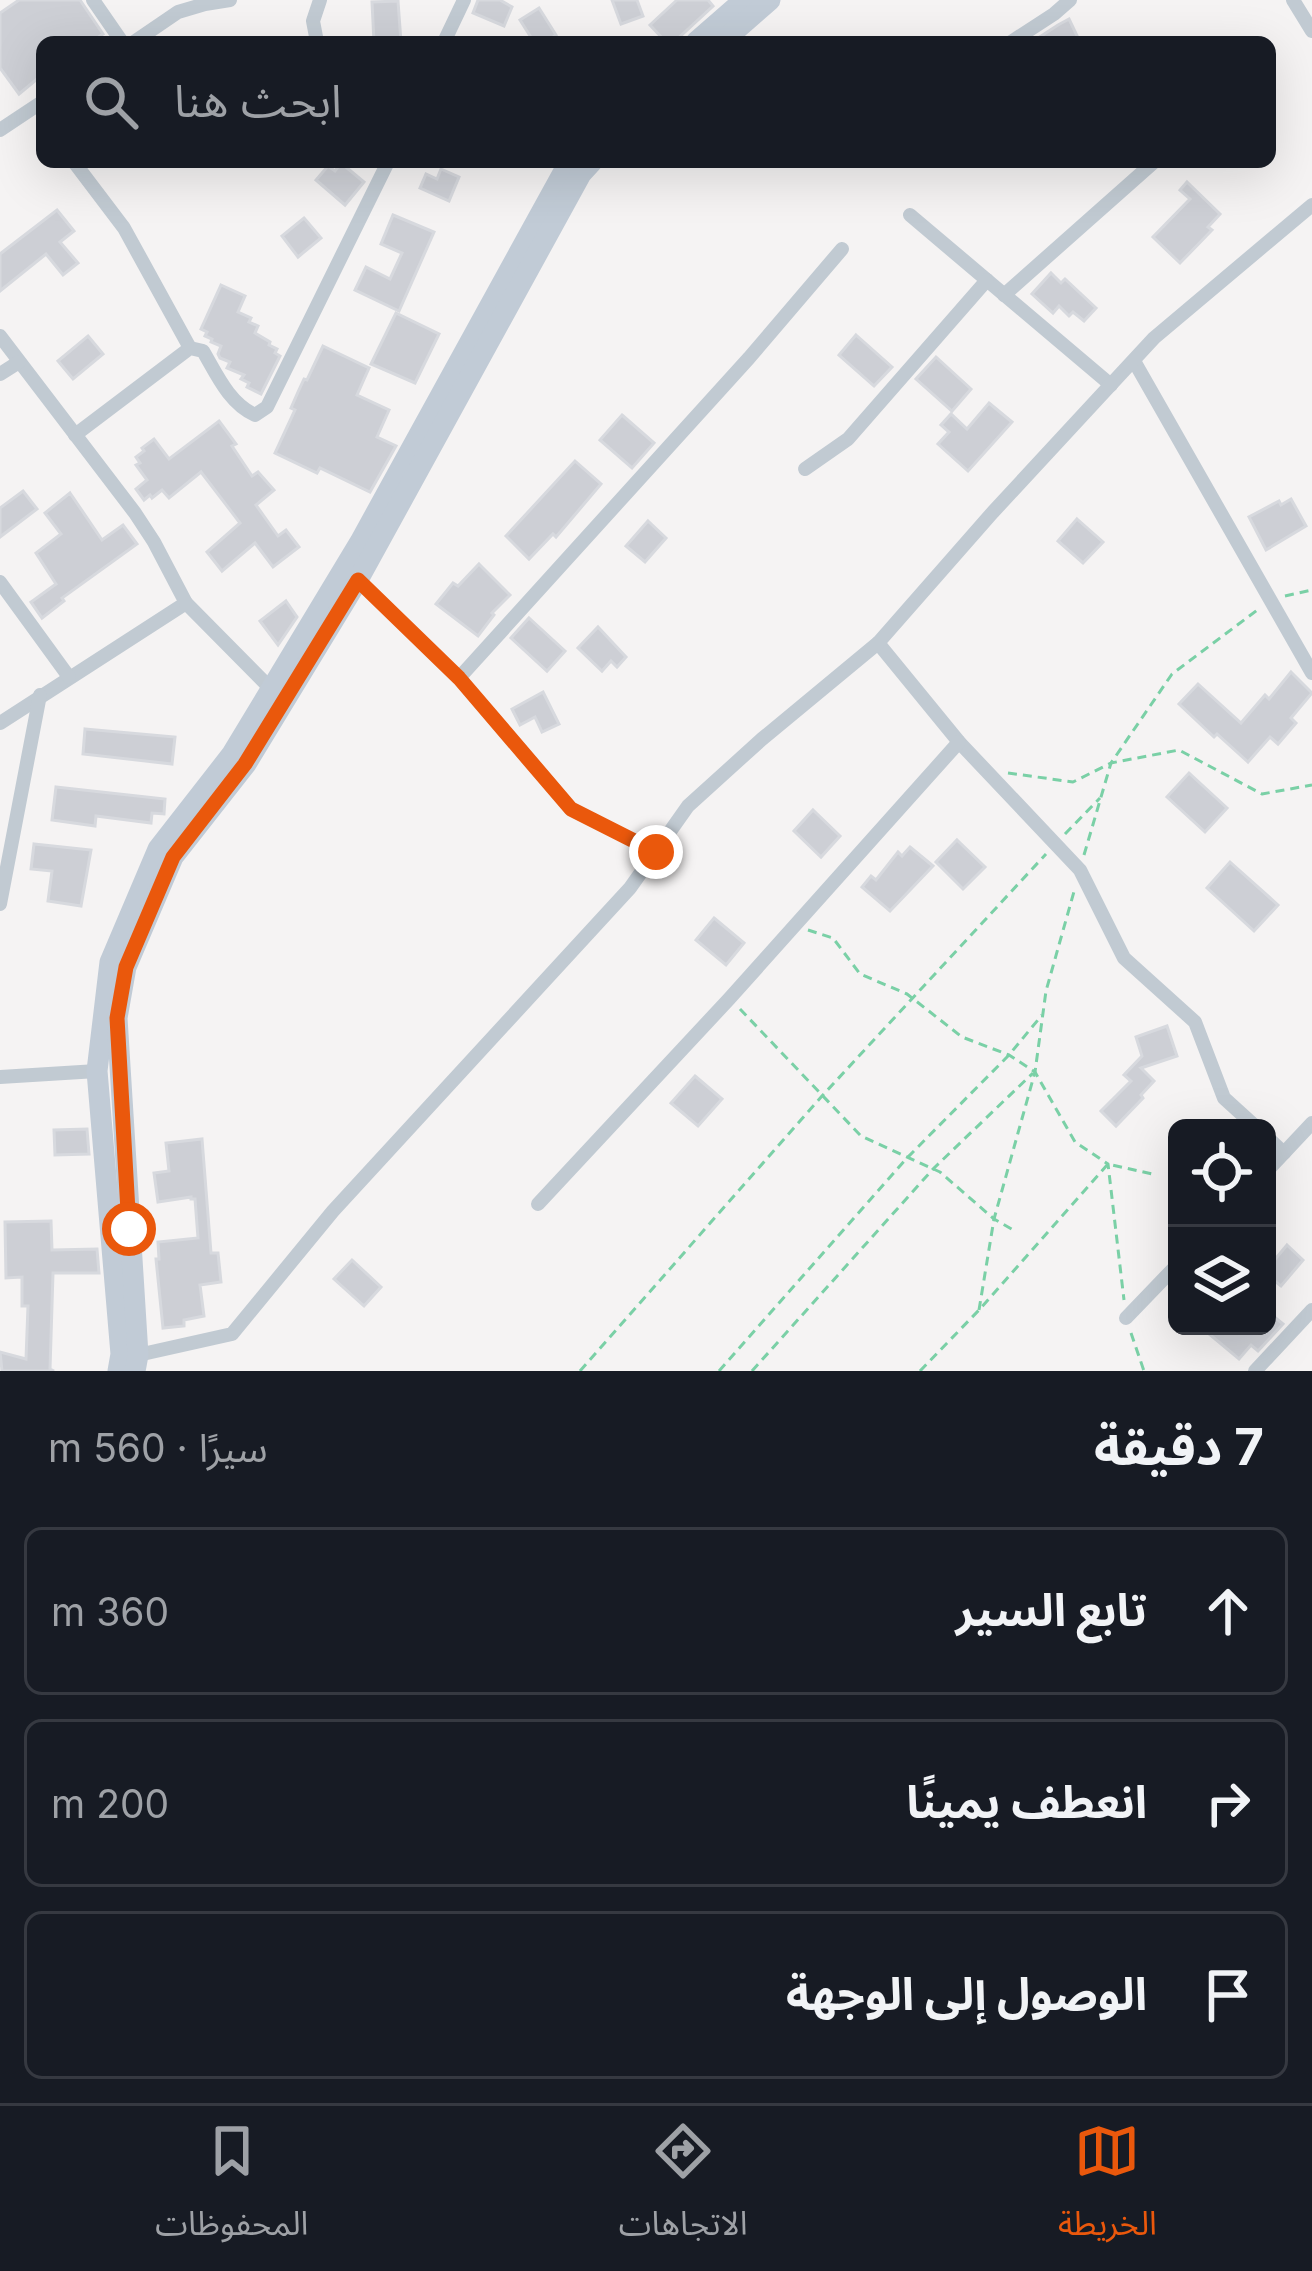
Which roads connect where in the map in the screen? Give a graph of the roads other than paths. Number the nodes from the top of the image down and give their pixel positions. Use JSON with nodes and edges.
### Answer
{"nodes":[{"id":1,"x":93,"y":0,"type":"edge"},
{"id":2,"x":230,"y":0,"type":"edge"},
{"id":3,"x":320,"y":0,"type":"edge"},
{"id":4,"x":464,"y":0,"type":"edge"},
{"id":5,"x":744,"y":0,"type":"edge"},
{"id":6,"x":770,"y":0,"type":"edge"},
{"id":7,"x":1070,"y":0,"type":"edge"},
{"id":8,"x":1293,"y":0,"type":"edge"},
{"id":9,"x":1312,"y":31,"type":"edge"},
{"id":10,"x":118,"y":36,"type":"edge"},
{"id":11,"x":143,"y":36,"type":"edge"},
{"id":12,"x":315,"y":36,"type":"edge"},
{"id":13,"x":447,"y":36,"type":"edge"},
{"id":14,"x":703,"y":36,"type":"edge"},
{"id":15,"x":729,"y":36,"type":"edge"},
{"id":16,"x":1020,"y":36,"type":"edge"},
{"id":17,"x":36,"y":112,"type":"edge"},
{"id":18,"x":0,"y":130,"type":"edge"},
{"id":19,"x":79,"y":168,"type":"edge"},
{"id":20,"x":385,"y":168,"type":"edge"},
{"id":21,"x":566,"y":168,"type":"edge"},
{"id":22,"x":586,"y":168,"type":"edge"},
{"id":23,"x":1147,"y":168,"type":"edge"},
{"id":24,"x":1312,"y":205,"type":"edge"},
{"id":25,"x":910,"y":215,"type":"dead end"},
{"id":26,"x":842,"y":249,"type":"dead end"},
{"id":27,"x":987,"y":280,"type":"junction"},
{"id":28,"x":1004,"y":295,"type":"junction"},
{"id":29,"x":0,"y":336,"type":"edge"},
{"id":30,"x":190,"y":348,"type":"junction"},
{"id":31,"x":1134,"y":361,"type":"junction"},
{"id":32,"x":19,"y":362,"type":"junction"},
{"id":33,"x":0,"y":374,"type":"edge"},
{"id":34,"x":1111,"y":385,"type":"junction"},
{"id":35,"x":75,"y":435,"type":"junction"},
{"id":36,"x":805,"y":469,"type":"dead end"},
{"id":37,"x":358,"y":580,"type":"junction"},
{"id":38,"x":0,"y":582,"type":"edge"},
{"id":39,"x":186,"y":603,"type":"junction"},
{"id":40,"x":878,"y":643,"type":"junction"},
{"id":41,"x":1312,"y":673,"type":"edge"},
{"id":42,"x":69,"y":677,"type":"junction"},
{"id":43,"x":459,"y":678,"type":"junction"},
{"id":44,"x":272,"y":689,"type":"junction"},
{"id":45,"x":40,"y":695,"type":"junction"},
{"id":46,"x":0,"y":722,"type":"edge"},
{"id":47,"x":959,"y":742,"type":"junction"},
{"id":48,"x":656,"y":852,"type":"junction"},
{"id":49,"x":0,"y":904,"type":"edge"},
{"id":50,"x":97,"y":1071,"type":"junction"},
{"id":51,"x":0,"y":1077,"type":"edge"},
{"id":52,"x":1247,"y":1119,"type":"edge"},
{"id":53,"x":1312,"y":1123,"type":"edge"},
{"id":54,"x":1276,"y":1145,"type":"edge"},
{"id":55,"x":1284,"y":1153,"type":"junction"},
{"id":56,"x":1276,"y":1161,"type":"edge"},
{"id":57,"x":538,"y":1204,"type":"dead end"},
{"id":58,"x":1168,"y":1274,"type":"edge"},
{"id":59,"x":1312,"y":1310,"type":"edge"},
{"id":60,"x":1126,"y":1318,"type":"road end"},
{"id":61,"x":137,"y":1363,"type":"edge"},
{"id":62,"x":118,"y":1371,"type":"edge"},
{"id":63,"x":1255,"y":1371,"type":"edge"}],
"edges":[{"from":1,"to":10,"type":"street"},
{"from":2,"to":11,"type":"street"},
{"from":3,"to":12,"type":"street"},
{"from":4,"to":13,"type":"street"},
{"from":5,"to":14,"type":"street"},
{"from":6,"to":15,"type":"street"},
{"from":7,"to":16,"type":"street"},
{"from":8,"to":9,"type":"street"},
{"from":17,"to":18,"type":"street"},
{"from":19,"to":30,"type":"street"},
{"from":20,"to":30,"type":"street"},
{"from":21,"to":44,"type":"street"},
{"from":22,"to":37,"type":"street"},
{"from":23,"to":28,"type":"street"},
{"from":24,"to":31,"type":"street"},
{"from":25,"to":27,"type":"street"},
{"from":26,"to":43,"type":"street"},
{"from":27,"to":28,"type":"street"},
{"from":27,"to":36,"type":"street"},
{"from":28,"to":34,"type":"street"},
{"from":29,"to":32,"type":"street"},
{"from":30,"to":35,"type":"street"},
{"from":31,"to":34,"type":"street"},
{"from":31,"to":41,"type":"street"},
{"from":32,"to":33,"type":"street"},
{"from":32,"to":35,"type":"street"},
{"from":34,"to":40,"type":"street"},
{"from":35,"to":39,"type":"street"},
{"from":37,"to":43,"type":"street"},
{"from":37,"to":61,"type":"street"},
{"from":38,"to":42,"type":"street"},
{"from":39,"to":42,"type":"street"},
{"from":39,"to":44,"type":"street"},
{"from":40,"to":47,"type":"street"},
{"from":40,"to":48,"type":"street"},
{"from":42,"to":45,"type":"street"},
{"from":43,"to":48,"type":"street"},
{"from":44,"to":50,"type":"street"},
{"from":45,"to":46,"type":"street"},
{"from":45,"to":49,"type":"street"},
{"from":47,"to":52,"type":"street"},
{"from":47,"to":57,"type":"street"},
{"from":48,"to":61,"type":"street"},
{"from":50,"to":51,"type":"street"},
{"from":50,"to":62,"type":"street"},
{"from":53,"to":55,"type":"street"},
{"from":54,"to":55,"type":"street"},
{"from":55,"to":56,"type":"street"},
{"from":58,"to":60,"type":"street"},
{"from":59,"to":63,"type":"street"}]}
